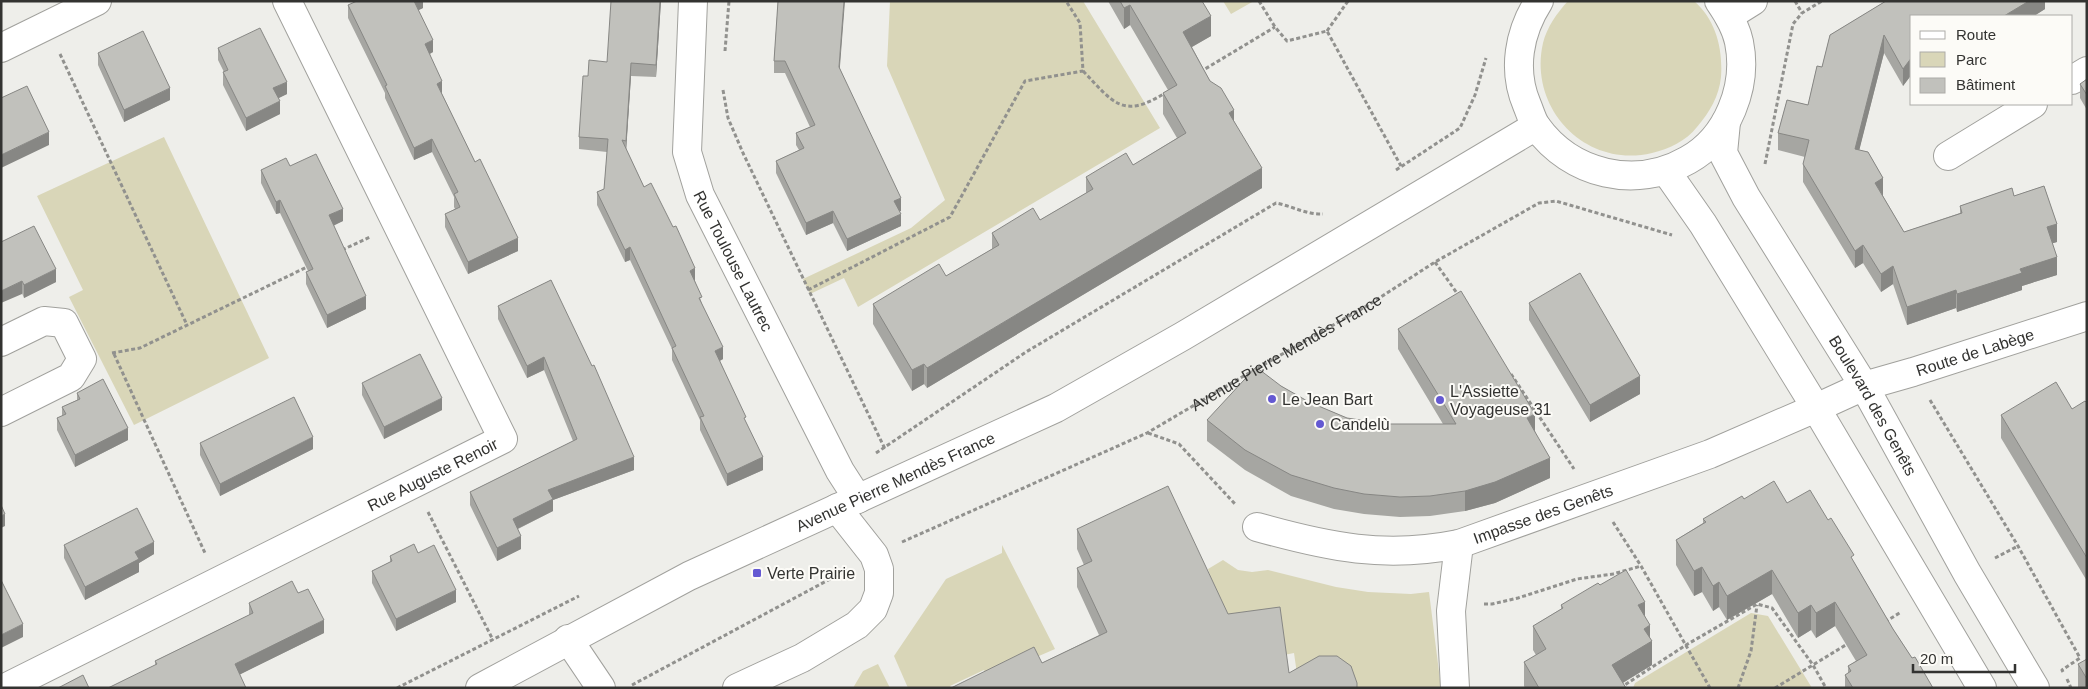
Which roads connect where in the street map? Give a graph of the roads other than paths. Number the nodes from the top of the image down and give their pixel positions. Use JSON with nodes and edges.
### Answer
{"nodes":[{"id":1,"x":97,"y":1,"type":"edge"},
{"id":2,"x":287,"y":1,"type":"edge"},
{"id":3,"x":693,"y":1,"type":"edge"},
{"id":4,"x":1539,"y":1,"type":"edge"},
{"id":5,"x":1753,"y":1,"type":"edge"},
{"id":6,"x":1724,"y":8,"type":"edge"},
{"id":7,"x":1,"y":48,"type":"edge"},
{"id":8,"x":2087,"y":71,"type":"edge"},
{"id":9,"x":2073,"y":79,"type":"edge"},
{"id":10,"x":2031,"y":105,"type":"edge"},
{"id":11,"x":1726,"y":122,"type":"junction"},
{"id":12,"x":1536,"y":126,"type":"junction"},
{"id":13,"x":1948,"y":156,"type":"dead end"},
{"id":14,"x":1666,"y":171,"type":"junction"},
{"id":15,"x":2087,"y":316,"type":"edge"},
{"id":16,"x":1,"y":342,"type":"edge"},
{"id":17,"x":1864,"y":386,"type":"junction"},
{"id":18,"x":1816,"y":408,"type":"junction"},
{"id":19,"x":1,"y":412,"type":"edge"},
{"id":20,"x":848,"y":503,"type":"junction"},
{"id":21,"x":1257,"y":527,"type":"road end"},
{"id":22,"x":1458,"y":544,"type":"junction"},
{"id":23,"x":568,"y":640,"type":"junction"},
{"id":24,"x":5,"y":688,"type":"edge"},
{"id":25,"x":480,"y":688,"type":"edge"},
{"id":26,"x":601,"y":688,"type":"edge"},
{"id":27,"x":737,"y":688,"type":"edge"},
{"id":28,"x":1455,"y":688,"type":"edge"},
{"id":29,"x":1982,"y":688,"type":"edge"},
{"id":30,"x":2035,"y":688,"type":"edge"}],
"edges":[{"from":1,"to":7,"type":"street"},
{"from":2,"to":24,"type":"street","name":"Rue Auguste Renoir"},
{"from":3,"to":20,"type":"street","name":"Rue Toulouse Lautrec"},
{"from":4,"to":12,"type":"street"},
{"from":5,"to":6,"type":"street"},
{"from":6,"to":11,"type":"street"},
{"from":8,"to":9,"type":"street"},
{"from":10,"to":13,"type":"street"},
{"from":11,"to":14,"type":"street"},
{"from":11,"to":17,"type":"street","name":"Boulevard des Genêts"},
{"from":12,"to":14,"type":"street"},
{"from":12,"to":20,"type":"street","name":"Avenue Pierre Mendès France"},
{"from":14,"to":18,"type":"street"},
{"from":15,"to":17,"type":"street","name":"Route de Labège"},
{"from":16,"to":19,"type":"street"},
{"from":17,"to":18,"type":"street","name":"Route de Labège"},
{"from":17,"to":30,"type":"street","name":"Boulevard des Genêts"},
{"from":18,"to":22,"type":"street","name":"Impasse des Genêts"},
{"from":18,"to":29,"type":"street"},
{"from":20,"to":23,"type":"street","name":"Avenue Pierre Mendès France"},
{"from":20,"to":27,"type":"street","name":"Rue Toulouse Lautrec"},
{"from":21,"to":22,"type":"street","name":"Impasse des Genêts"},
{"from":22,"to":28,"type":"street"},
{"from":23,"to":25,"type":"street","name":"Avenue Pierre Mendès France"},
{"from":23,"to":26,"type":"street"}]}
